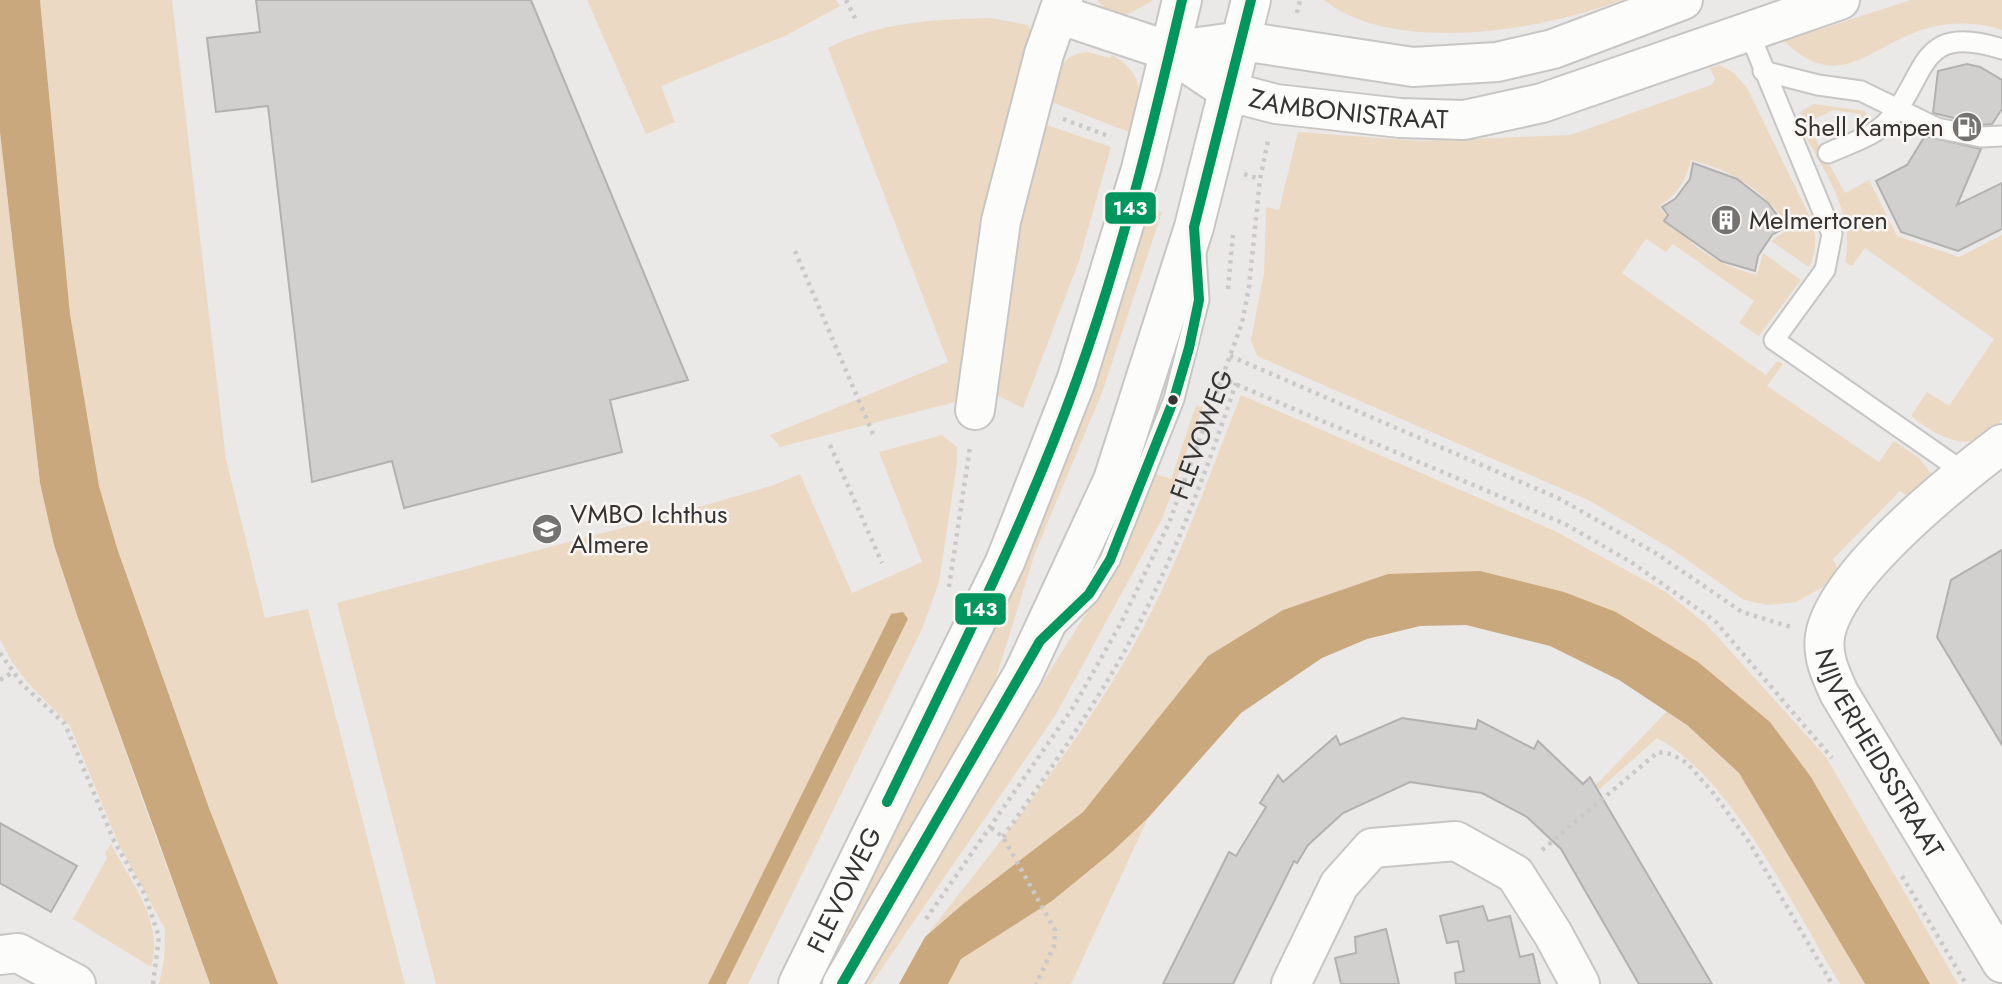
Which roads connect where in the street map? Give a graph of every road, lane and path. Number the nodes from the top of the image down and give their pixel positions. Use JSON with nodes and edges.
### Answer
{"nodes":[{"id":1,"x":846,"y":0,"type":"edge"},
{"id":2,"x":1182,"y":0,"type":"edge"},
{"id":3,"x":1251,"y":0,"type":"edge"},
{"id":4,"x":1683,"y":0,"type":"edge"},
{"id":5,"x":1840,"y":0,"type":"edge"},
{"id":6,"x":1060,"y":7,"type":"edge"},
{"id":7,"x":856,"y":20,"type":"dead end"},
{"id":8,"x":1748,"y":30,"type":"junction"},
{"id":9,"x":1242,"y":41,"type":"junction"},
{"id":10,"x":2002,"y":49,"type":"edge"},
{"id":11,"x":1169,"y":51,"type":"junction"},
{"id":12,"x":1763,"y":71,"type":"junction"},
{"id":13,"x":1230,"y":92,"type":"junction"},
{"id":14,"x":1030,"y":107,"type":"junction"},
{"id":15,"x":1897,"y":107,"type":"junction"},
{"id":16,"x":2002,"y":138,"type":"edge"},
{"id":17,"x":1120,"y":140,"type":"dead end"},
{"id":18,"x":1828,"y":153,"type":"dead end"},
{"id":19,"x":1238,"y":172,"type":"dead end"},
{"id":20,"x":795,"y":251,"type":"dead end"},
{"id":21,"x":1230,"y":356,"type":"junction"},
{"id":22,"x":1221,"y":378,"type":"junction"},
{"id":23,"x":1236,"y":383,"type":"junction"},
{"id":24,"x":975,"y":410,"type":"dead end"},
{"id":25,"x":873,"y":434,"type":"dead end"},
{"id":26,"x":2002,"y":444,"type":"edge"},
{"id":27,"x":830,"y":445,"type":"dead end"},
{"id":28,"x":1965,"y":473,"type":"junction"},
{"id":29,"x":882,"y":563,"type":"dead end"},
{"id":30,"x":1825,"y":638,"type":"junction"},
{"id":31,"x":0,"y":653,"type":"edge"},
{"id":32,"x":13,"y":672,"type":"junction"},
{"id":33,"x":0,"y":680,"type":"edge"},
{"id":34,"x":1834,"y":760,"type":"dead end"},
{"id":35,"x":991,"y":828,"type":"junction"},
{"id":36,"x":1003,"y":837,"type":"junction"},
{"id":37,"x":1896,"y":866,"type":"dead end"},
{"id":38,"x":1515,"y":874,"type":"junction"},
{"id":39,"x":919,"y":929,"type":"dead end"},
{"id":40,"x":0,"y":955,"type":"edge"},
{"id":41,"x":2002,"y":964,"type":"edge"},
{"id":42,"x":76,"y":984,"type":"edge"},
{"id":43,"x":153,"y":984,"type":"edge"},
{"id":44,"x":798,"y":984,"type":"edge"},
{"id":45,"x":842,"y":984,"type":"edge"},
{"id":46,"x":1036,"y":984,"type":"edge"},
{"id":47,"x":1291,"y":984,"type":"edge"},
{"id":48,"x":1580,"y":984,"type":"edge"},
{"id":49,"x":1832,"y":984,"type":"edge"},
{"id":50,"x":1966,"y":984,"type":"edge"}],
"edges":[{"from":1,"to":7,"type":"path"},
{"from":2,"to":11,"type":"street","name":"FLEVOWEG"},
{"from":3,"to":9,"type":"street","name":"FLEVOWEG"},
{"from":4,"to":9,"type":"street","name":"ZAMBONISTRAAT"},
{"from":5,"to":8,"type":"street","name":"ZAMBONISTRAAT"},
{"from":6,"to":11,"type":"street"},
{"from":6,"to":14,"type":"street"},
{"from":8,"to":12,"type":"lane"},
{"from":8,"to":13,"type":"street","name":"ZAMBONISTRAAT"},
{"from":9,"to":11,"type":"street","name":"ZAMBONISTRAAT"},
{"from":9,"to":13,"type":"street","name":"FLEVOWEG"},
{"from":10,"to":15,"type":"lane"},
{"from":11,"to":13,"type":"street","name":"ZAMBONISTRAAT"},
{"from":11,"to":44,"type":"street","name":"FLEVOWEG"},
{"from":12,"to":15,"type":"lane"},
{"from":12,"to":28,"type":"lane"},
{"from":13,"to":45,"type":"street","name":"FLEVOWEG"},
{"from":14,"to":17,"type":"path"},
{"from":14,"to":24,"type":"street"},
{"from":15,"to":16,"type":"lane"},
{"from":15,"to":18,"type":"lane"},
{"from":19,"to":21,"type":"path","name":"FLEVOWEG"},
{"from":20,"to":25,"type":"path"},
{"from":21,"to":22,"type":"path","name":"FLEVOWEG"},
{"from":21,"to":30,"type":"path","name":"NIJVERHEIDSSTRAAT"},
{"from":22,"to":23,"type":"path"},
{"from":22,"to":35,"type":"path","name":"FLEVOWEG"},
{"from":23,"to":34,"type":"path"},
{"from":23,"to":36,"type":"path"},
{"from":26,"to":28,"type":"street"},
{"from":27,"to":29,"type":"path"},
{"from":28,"to":30,"type":"street"},
{"from":30,"to":41,"type":"street","name":"NIJVERHEIDSSTRAAT"},
{"from":31,"to":32,"type":"path"},
{"from":32,"to":33,"type":"path"},
{"from":32,"to":43,"type":"path"},
{"from":35,"to":36,"type":"path"},
{"from":35,"to":39,"type":"path","name":"FLEVOWEG"},
{"from":36,"to":46,"type":"path"},
{"from":37,"to":50,"type":"path"},
{"from":38,"to":47,"type":"street"},
{"from":38,"to":48,"type":"street"},
{"from":38,"to":49,"type":"path"},
{"from":40,"to":42,"type":"street"}]}
